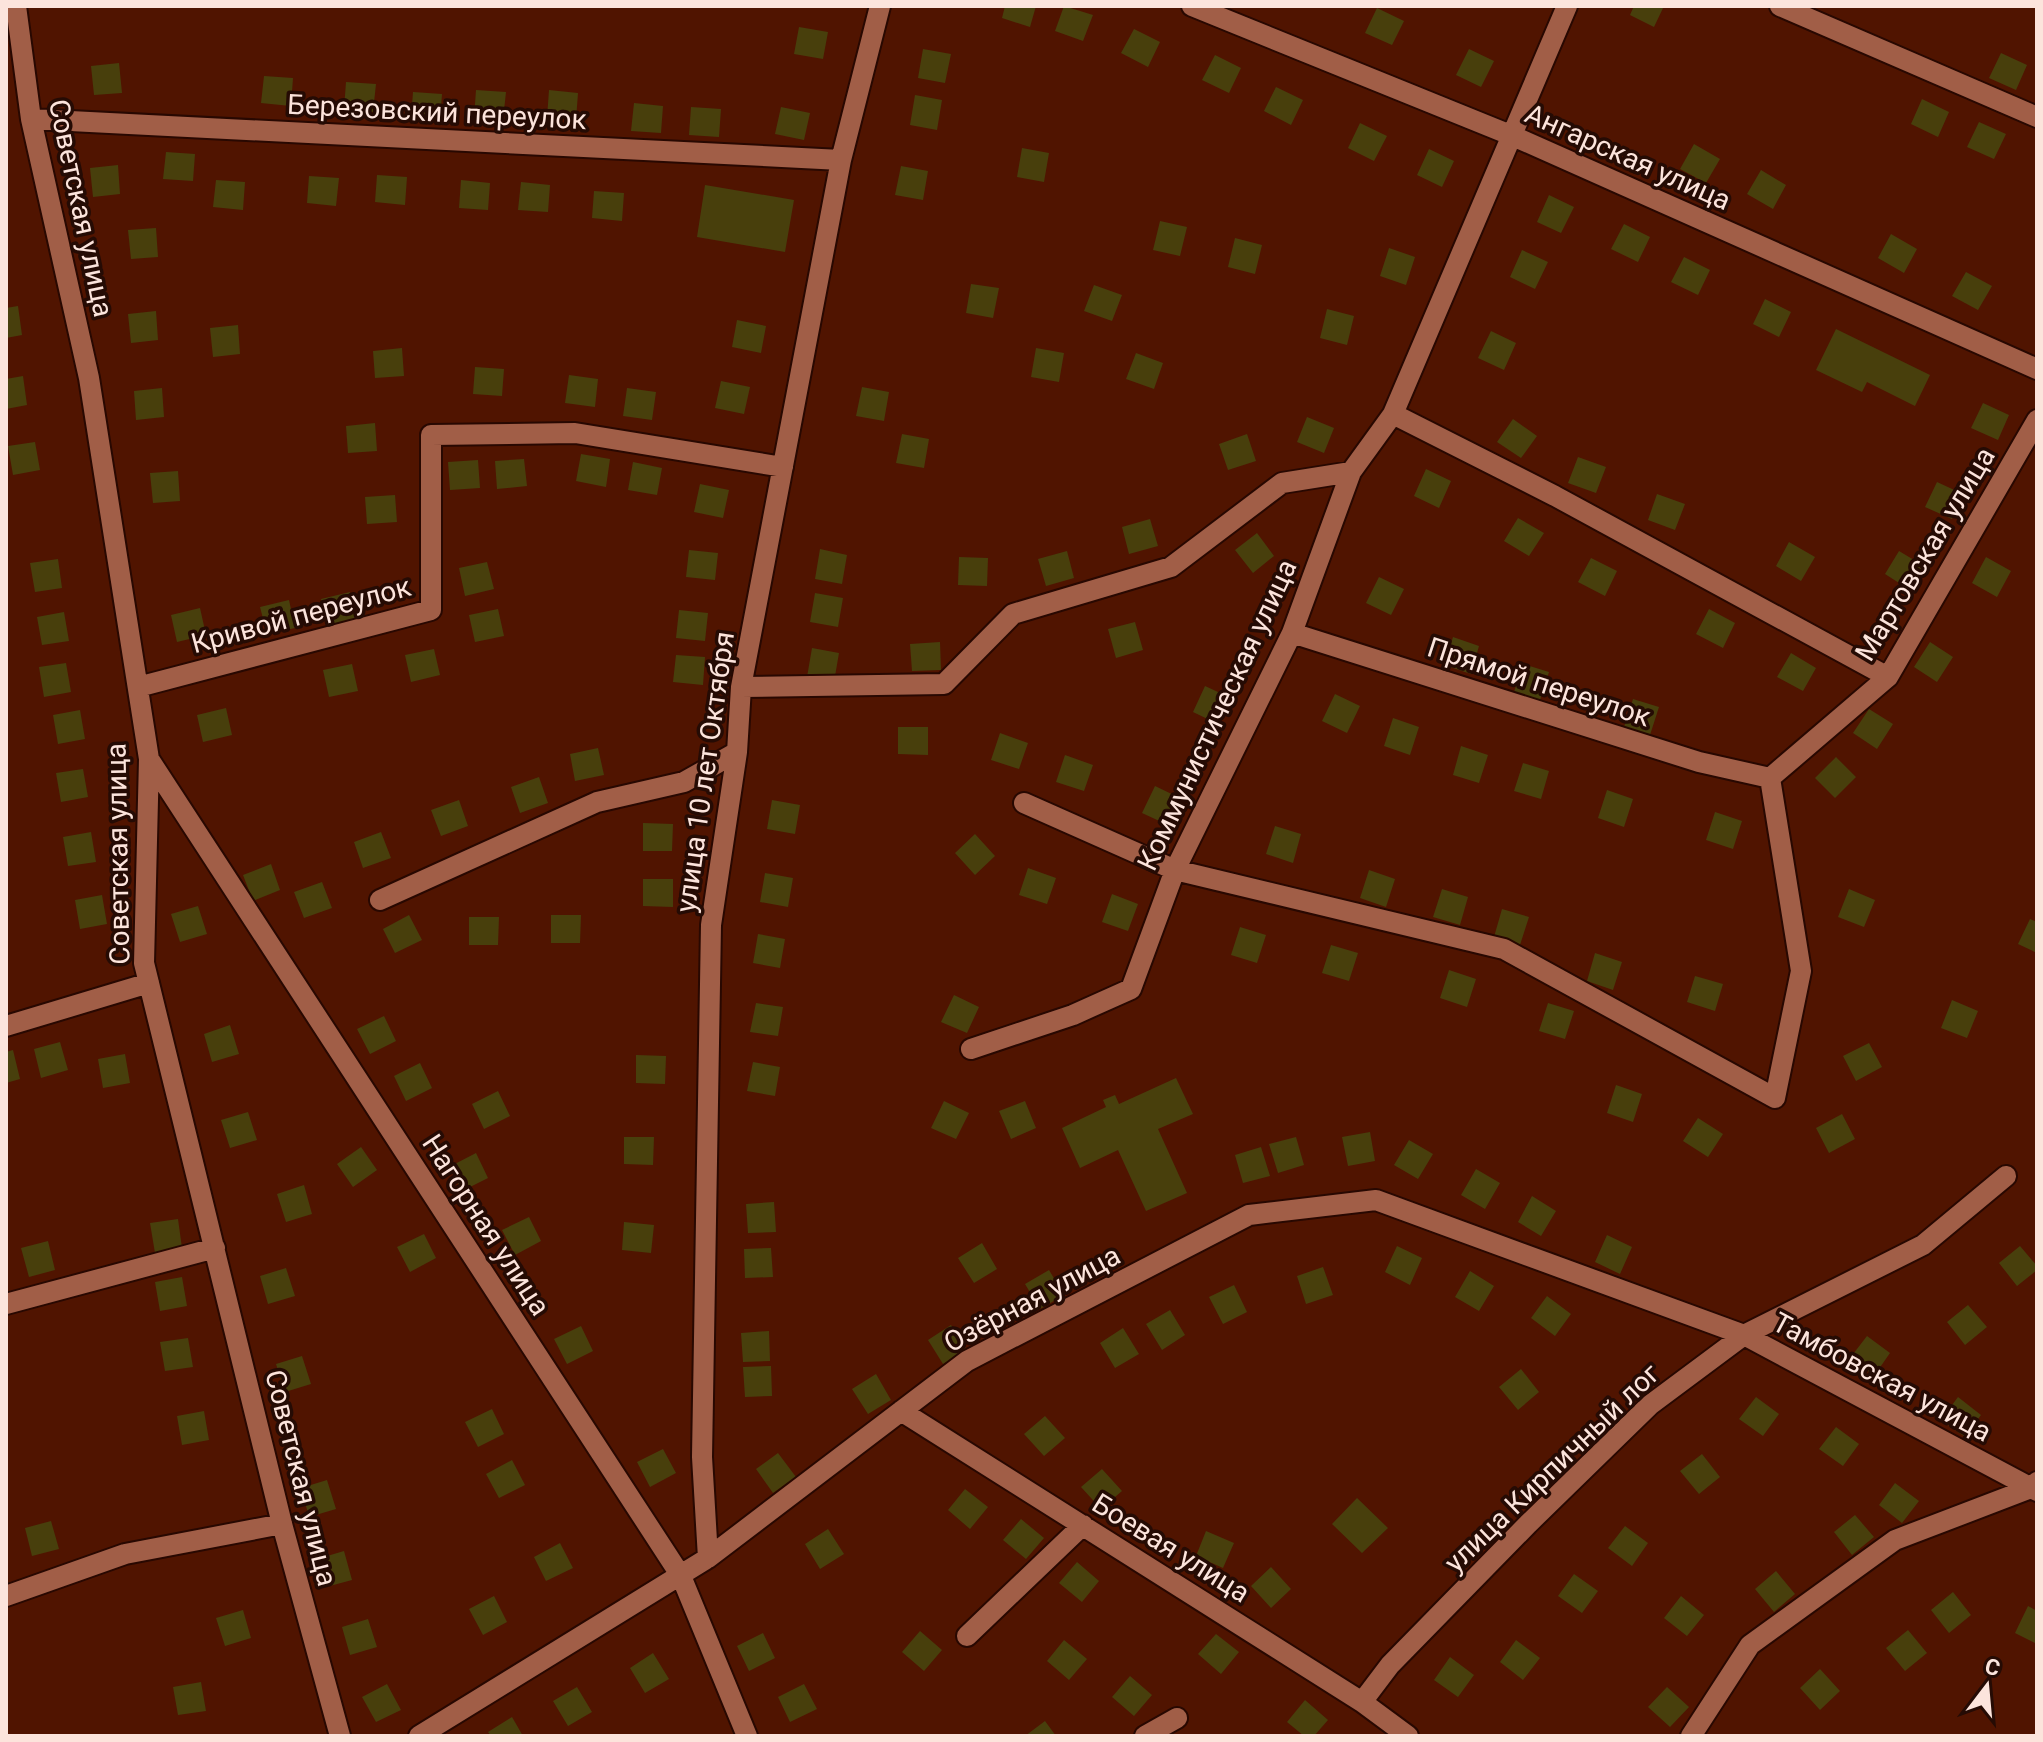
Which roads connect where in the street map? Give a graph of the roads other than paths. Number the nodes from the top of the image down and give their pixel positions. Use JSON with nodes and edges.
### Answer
{"nodes":[{"id":1,"x":16,"y":6,"type":"edge"},
{"id":2,"x":880,"y":6,"type":"edge"},
{"id":3,"x":1192,"y":6,"type":"edge"},
{"id":4,"x":1567,"y":6,"type":"edge"},
{"id":5,"x":1780,"y":6,"type":"edge"},
{"id":6,"x":2037,"y":117,"type":"edge"},
{"id":7,"x":31,"y":119,"type":"junction"},
{"id":8,"x":1513,"y":136,"type":"junction"},
{"id":9,"x":841,"y":160,"type":"junction"},
{"id":10,"x":2037,"y":369,"type":"edge"},
{"id":11,"x":1393,"y":414,"type":"junction"},
{"id":12,"x":2037,"y":420,"type":"edge"},
{"id":13,"x":783,"y":467,"type":"junction"},
{"id":14,"x":1351,"y":472,"type":"junction"},
{"id":15,"x":1292,"y":633,"type":"junction"},
{"id":16,"x":1888,"y":677,"type":"junction"},
{"id":17,"x":138,"y":687,"type":"junction"},
{"id":18,"x":741,"y":687,"type":"junction"},
{"id":19,"x":737,"y":752,"type":"junction"},
{"id":20,"x":149,"y":759,"type":"junction"},
{"id":21,"x":1770,"y":778,"type":"junction"},
{"id":22,"x":1024,"y":803,"type":"dead end"},
{"id":23,"x":1175,"y":870,"type":"junction"},
{"id":24,"x":380,"y":900,"type":"dead end"},
{"id":25,"x":149,"y":983,"type":"junction"},
{"id":26,"x":6,"y":1026,"type":"edge"},
{"id":27,"x":971,"y":1049,"type":"dead end"},
{"id":28,"x":2006,"y":1176,"type":"dead end"},
{"id":29,"x":215,"y":1248,"type":"junction"},
{"id":30,"x":6,"y":1304,"type":"edge"},
{"id":31,"x":1744,"y":1335,"type":"junction"},
{"id":32,"x":901,"y":1411,"type":"junction"},
{"id":33,"x":2035,"y":1487,"type":"edge"},
{"id":34,"x":282,"y":1524,"type":"junction"},
{"id":35,"x":1083,"y":1525,"type":"junction"},
{"id":36,"x":708,"y":1558,"type":"junction"},
{"id":37,"x":681,"y":1576,"type":"junction"},
{"id":38,"x":6,"y":1596,"type":"edge"},
{"id":39,"x":967,"y":1636,"type":"dead end"},
{"id":40,"x":1362,"y":1702,"type":"junction"},
{"id":41,"x":1177,"y":1718,"type":"dead end"},
{"id":42,"x":340,"y":1736,"type":"edge"},
{"id":43,"x":419,"y":1736,"type":"edge"},
{"id":44,"x":747,"y":1736,"type":"edge"},
{"id":45,"x":1145,"y":1736,"type":"edge"},
{"id":46,"x":1408,"y":1736,"type":"edge"},
{"id":47,"x":1691,"y":1736,"type":"edge"}],
"edges":[{"from":1,"to":7,"type":"street","name":"Советская улица"},
{"from":2,"to":9,"type":"street","name":"улица 10 лет Октября"},
{"from":3,"to":8,"type":"street","name":"Ангарская улица"},
{"from":4,"to":8,"type":"street","name":"Коммунистическая улица"},
{"from":5,"to":6,"type":"street"},
{"from":7,"to":9,"type":"street","name":"Березовский переулок"},
{"from":7,"to":17,"type":"street","name":"Советская улица"},
{"from":8,"to":10,"type":"street","name":"Ангарская улица"},
{"from":8,"to":11,"type":"street","name":"Коммунистическая улица"},
{"from":9,"to":13,"type":"street","name":"улица 10 лет Октября"},
{"from":11,"to":14,"type":"street","name":"Коммунистическая улица"},
{"from":11,"to":16,"type":"street"},
{"from":12,"to":16,"type":"street","name":"Мартовская улица"},
{"from":13,"to":17,"type":"street","name":"Кривой переулок"},
{"from":13,"to":18,"type":"street","name":"улица 10 лет Октября"},
{"from":14,"to":15,"type":"street","name":"Коммунистическая улица"},
{"from":14,"to":18,"type":"street"},
{"from":15,"to":21,"type":"street","name":"Прямой переулок"},
{"from":15,"to":23,"type":"street","name":"Коммунистическая улица"},
{"from":16,"to":21,"type":"street","name":"Мартовская улица"},
{"from":17,"to":20,"type":"street","name":"Советская улица"},
{"from":18,"to":19,"type":"street","name":"улица 10 лет Октября"},
{"from":19,"to":24,"type":"street"},
{"from":19,"to":36,"type":"street","name":"улица 10 лет Октября"},
{"from":20,"to":25,"type":"street","name":"Советская улица"},
{"from":20,"to":37,"type":"street","name":"Нагорная улица"},
{"from":21,"to":23,"type":"street"},
{"from":22,"to":23,"type":"street"},
{"from":23,"to":27,"type":"street","name":"Коммунистическая улица"},
{"from":25,"to":26,"type":"street"},
{"from":25,"to":29,"type":"street","name":"Советская улица"},
{"from":28,"to":31,"type":"street","name":"улица Кирпичный лог"},
{"from":29,"to":30,"type":"street"},
{"from":29,"to":34,"type":"street","name":"Советская улица"},
{"from":31,"to":32,"type":"street","name":"Озёрная улица"},
{"from":31,"to":33,"type":"street","name":"Тамбовская улица"},
{"from":31,"to":40,"type":"street","name":"улица Кирпичный лог"},
{"from":32,"to":35,"type":"street","name":"Боевая улица"},
{"from":32,"to":36,"type":"street","name":"Озёрная улица"},
{"from":33,"to":47,"type":"street"},
{"from":34,"to":38,"type":"street"},
{"from":34,"to":42,"type":"street","name":"Советская улица"},
{"from":35,"to":39,"type":"street"},
{"from":35,"to":40,"type":"street","name":"Боевая улица"},
{"from":36,"to":37,"type":"street","name":"Озёрная улица"},
{"from":37,"to":43,"type":"street","name":"Озёрная улица"},
{"from":37,"to":44,"type":"street","name":"Нагорная улица"},
{"from":40,"to":46,"type":"street","name":"Боевая улица"},
{"from":41,"to":45,"type":"street"}]}
